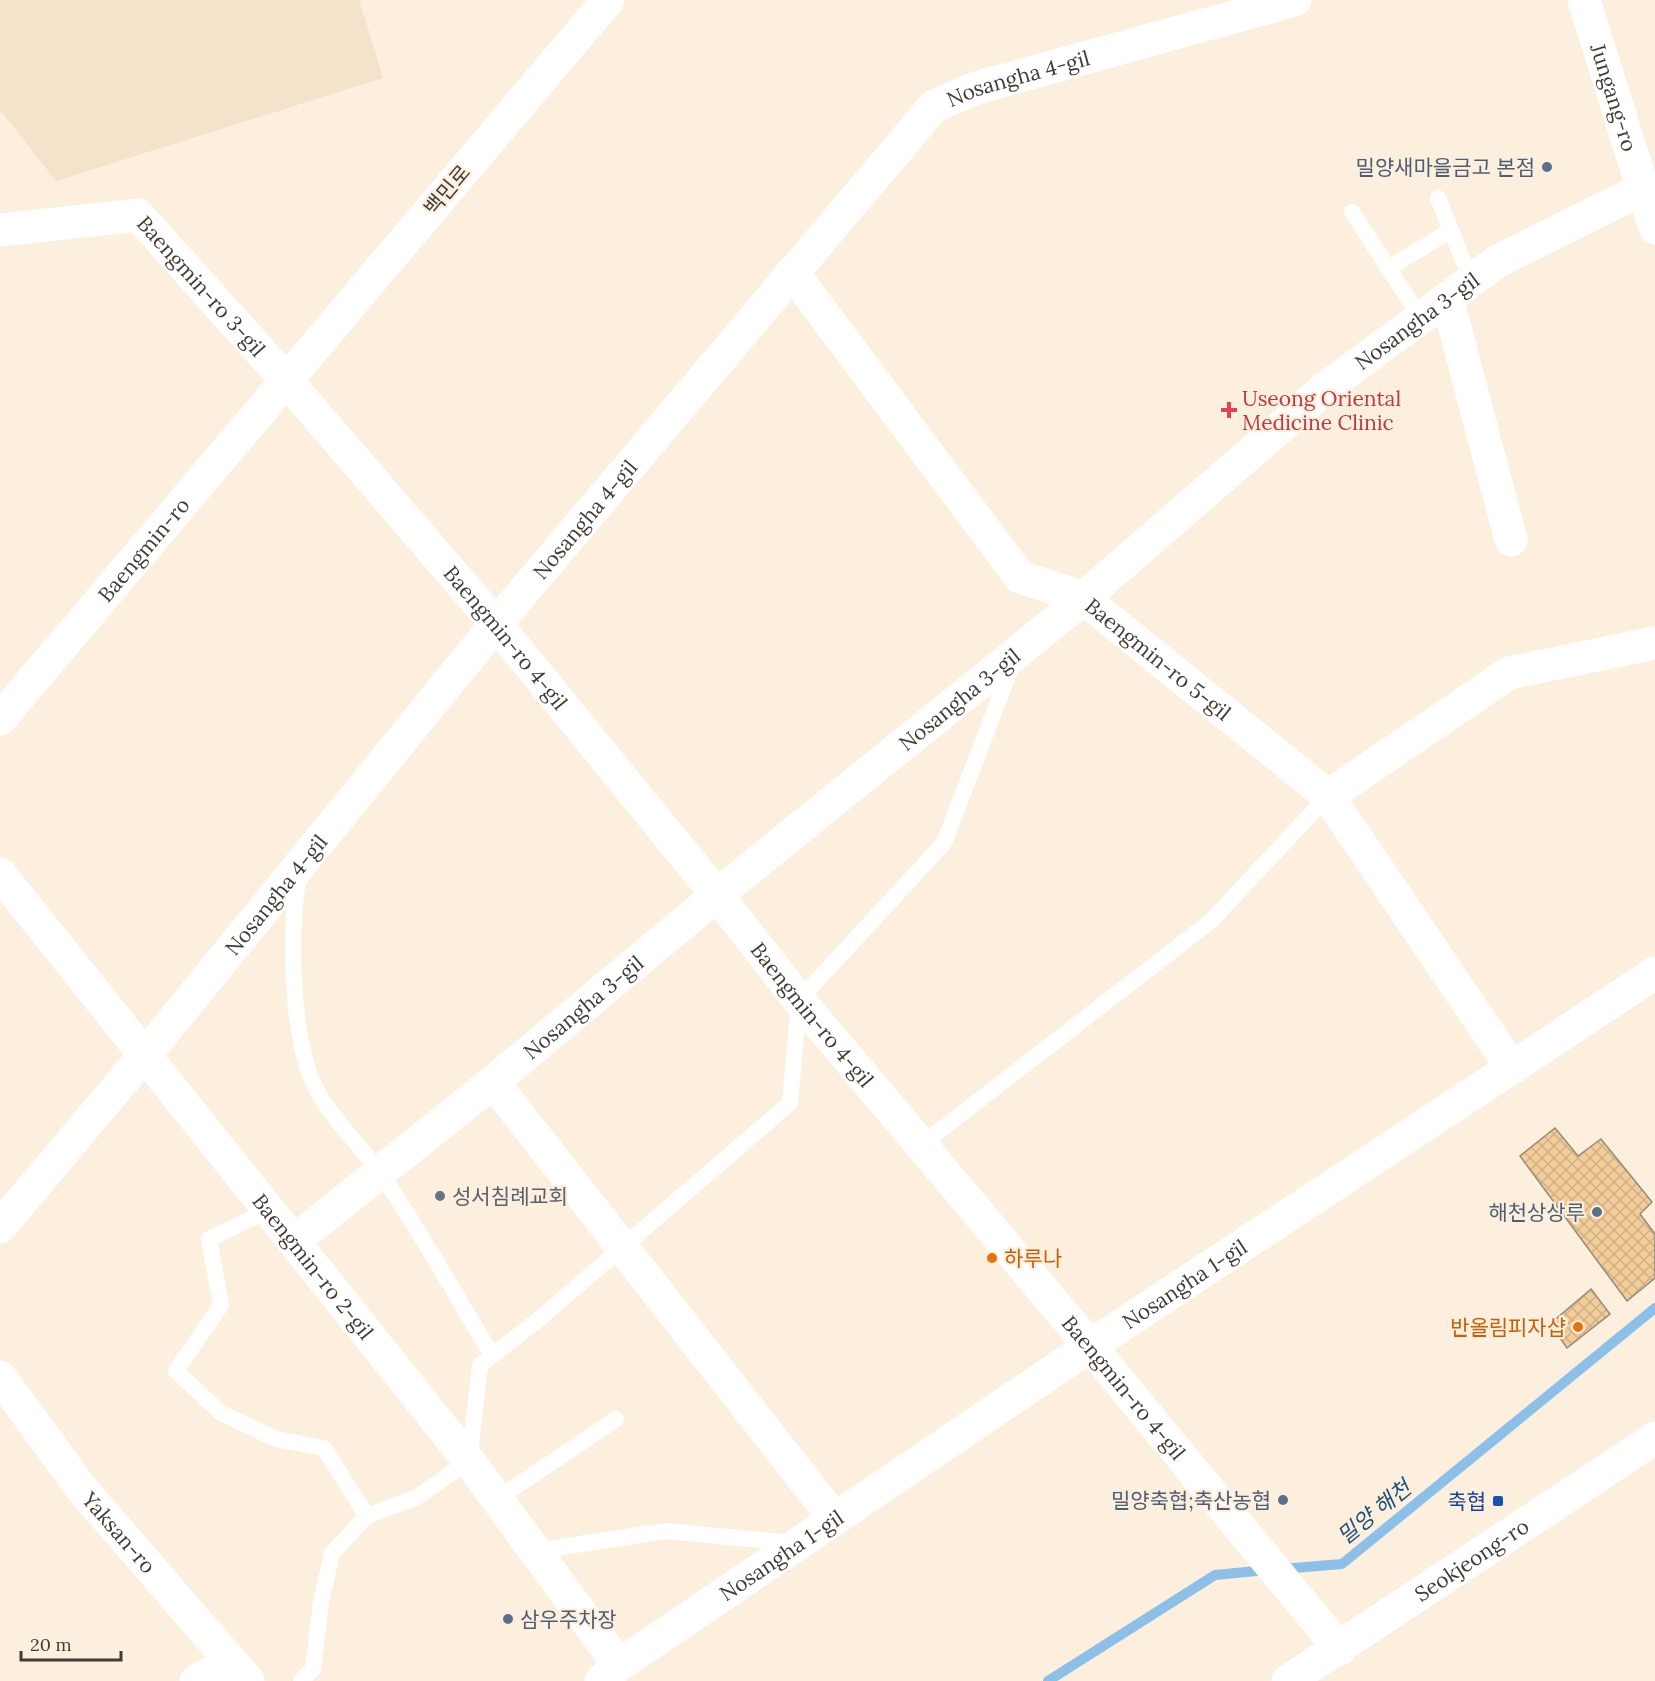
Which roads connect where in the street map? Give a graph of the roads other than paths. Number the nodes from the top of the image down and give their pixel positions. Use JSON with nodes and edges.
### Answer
{"nodes":[{"id":1,"x":608,"y":0,"type":"edge"},
{"id":2,"x":1295,"y":0,"type":"edge"},
{"id":3,"x":1584,"y":0,"type":"edge"},
{"id":4,"x":1643,"y":189,"type":"junction"},
{"id":5,"x":1438,"y":198,"type":"dead end"},
{"id":6,"x":1352,"y":212,"type":"dead end"},
{"id":7,"x":1655,"y":228,"type":"edge"},
{"id":8,"x":0,"y":230,"type":"edge"},
{"id":9,"x":1451,"y":230,"type":"junction"},
{"id":10,"x":1389,"y":268,"type":"junction"},
{"id":11,"x":792,"y":272,"type":"junction"},
{"id":12,"x":1459,"y":289,"type":"junction"},
{"id":13,"x":1421,"y":318,"type":"junction"},
{"id":14,"x":286,"y":380,"type":"junction"},
{"id":15,"x":1511,"y":540,"type":"dead end"},
{"id":16,"x":1083,"y":598,"type":"junction"},
{"id":17,"x":496,"y":624,"type":"junction"},
{"id":18,"x":1655,"y":643,"type":"edge"},
{"id":19,"x":1016,"y":653,"type":"junction"},
{"id":20,"x":0,"y":719,"type":"edge"},
{"id":21,"x":1328,"y":796,"type":"junction"},
{"id":22,"x":302,"y":864,"type":"junction"},
{"id":23,"x":0,"y":874,"type":"edge"},
{"id":24,"x":717,"y":895,"type":"junction"},
{"id":25,"x":1655,"y":973,"type":"edge"},
{"id":26,"x":798,"y":1000,"type":"junction"},
{"id":27,"x":146,"y":1055,"type":"junction"},
{"id":28,"x":1512,"y":1068,"type":"junction"},
{"id":29,"x":493,"y":1082,"type":"junction"},
{"id":30,"x":921,"y":1145,"type":"junction"},
{"id":31,"x":380,"y":1173,"type":"junction"},
{"id":32,"x":269,"y":1210,"type":"junction"},
{"id":33,"x":0,"y":1227,"type":"edge"},
{"id":34,"x":294,"y":1241,"type":"junction"},
{"id":35,"x":623,"y":1248,"type":"junction"},
{"id":36,"x":1090,"y":1346,"type":"junction"},
{"id":37,"x":492,"y":1355,"type":"junction"},
{"id":38,"x":0,"y":1377,"type":"edge"},
{"id":39,"x":616,"y":1419,"type":"dead end"},
{"id":40,"x":1655,"y":1438,"type":"edge"},
{"id":41,"x":469,"y":1461,"type":"junction"},
{"id":42,"x":497,"y":1499,"type":"junction"},
{"id":43,"x":367,"y":1516,"type":"junction"},
{"id":44,"x":834,"y":1518,"type":"junction"},
{"id":45,"x":798,"y":1543,"type":"junction"},
{"id":46,"x":536,"y":1551,"type":"junction"},
{"id":47,"x":1334,"y":1641,"type":"junction"},
{"id":48,"x":240,"y":1671,"type":"edge"},
{"id":49,"x":610,"y":1673,"type":"edge"},
{"id":50,"x":196,"y":1681,"type":"edge"},
{"id":51,"x":301,"y":1681,"type":"edge"},
{"id":52,"x":1288,"y":1681,"type":"edge"}],
"edges":[{"from":1,"to":14,"type":"street","name":"백민로"},
{"from":2,"to":11,"type":"street","name":"Nosangha 4-gil"},
{"from":3,"to":4,"type":"street","name":"Jungang-ro"},
{"from":4,"to":7,"type":"street","name":"Jungang-ro"},
{"from":4,"to":12,"type":"street","name":"Nosangha 3-gil"},
{"from":5,"to":9,"type":"lane"},
{"from":6,"to":10,"type":"lane"},
{"from":8,"to":14,"type":"street","name":"Baengmin-ro 3-gil"},
{"from":9,"to":10,"type":"lane"},
{"from":9,"to":12,"type":"lane"},
{"from":10,"to":13,"type":"lane"},
{"from":11,"to":16,"type":"street","name":"Baengmin-ro 5-gil"},
{"from":11,"to":17,"type":"street","name":"Nosangha 4-gil"},
{"from":12,"to":13,"type":"street","name":"Nosangha 3-gil"},
{"from":12,"to":15,"type":"street"},
{"from":13,"to":16,"type":"street","name":"Nosangha 3-gil"},
{"from":14,"to":17,"type":"street","name":"Baengmin-ro 4-gil"},
{"from":14,"to":20,"type":"street","name":"Baengmin-ro"},
{"from":16,"to":19,"type":"street","name":"Nosangha 3-gil"},
{"from":16,"to":21,"type":"street","name":"Baengmin-ro 5-gil"},
{"from":17,"to":22,"type":"street","name":"Nosangha 4-gil"},
{"from":17,"to":24,"type":"street","name":"Baengmin-ro 4-gil"},
{"from":18,"to":21,"type":"street"},
{"from":19,"to":24,"type":"street","name":"Nosangha 3-gil"},
{"from":19,"to":26,"type":"lane"},
{"from":21,"to":28,"type":"street","name":"Baengmin-ro 5-gil"},
{"from":21,"to":30,"type":"lane"},
{"from":22,"to":27,"type":"street","name":"Nosangha 4-gil"},
{"from":22,"to":31,"type":"lane"},
{"from":23,"to":27,"type":"street","name":"Baengmin-ro 2-gil"},
{"from":24,"to":26,"type":"street","name":"Baengmin-ro 4-gil"},
{"from":24,"to":29,"type":"street","name":"Nosangha 3-gil"},
{"from":25,"to":28,"type":"street","name":"Nosangha 1-gil"},
{"from":26,"to":30,"type":"street","name":"Baengmin-ro 4-gil"},
{"from":26,"to":35,"type":"lane"},
{"from":27,"to":32,"type":"street","name":"Baengmin-ro 2-gil"},
{"from":27,"to":33,"type":"street","name":"Nosangha 4-gil"},
{"from":28,"to":36,"type":"street","name":"Nosangha 1-gil"},
{"from":29,"to":31,"type":"street","name":"Nosangha 3-gil"},
{"from":29,"to":35,"type":"street"},
{"from":30,"to":36,"type":"street","name":"Baengmin-ro 4-gil"},
{"from":31,"to":34,"type":"street","name":"Nosangha 3-gil"},
{"from":31,"to":37,"type":"lane"},
{"from":32,"to":34,"type":"street","name":"Baengmin-ro 2-gil"},
{"from":32,"to":43,"type":"lane"},
{"from":34,"to":41,"type":"street","name":"Baengmin-ro 2-gil"},
{"from":35,"to":37,"type":"lane"},
{"from":35,"to":44,"type":"street"},
{"from":36,"to":44,"type":"street","name":"Nosangha 1-gil"},
{"from":36,"to":47,"type":"street","name":"Baengmin-ro 4-gil"},
{"from":37,"to":41,"type":"lane"},
{"from":38,"to":48,"type":"street","name":"Yaksan-ro"},
{"from":39,"to":42,"type":"lane"},
{"from":40,"to":47,"type":"street","name":"Seokjeong-ro"},
{"from":41,"to":42,"type":"street","name":"Baengmin-ro 2-gil"},
{"from":41,"to":43,"type":"lane"},
{"from":42,"to":46,"type":"street","name":"Baengmin-ro 2-gil"},
{"from":43,"to":51,"type":"lane"},
{"from":44,"to":45,"type":"street","name":"Nosangha 1-gil"},
{"from":45,"to":46,"type":"lane"},
{"from":45,"to":49,"type":"street","name":"Nosangha 1-gil"},
{"from":46,"to":49,"type":"street","name":"Baengmin-ro 2-gil"},
{"from":47,"to":52,"type":"street","name":"Seokjeong-ro"},
{"from":48,"to":50,"type":"street"}]}
